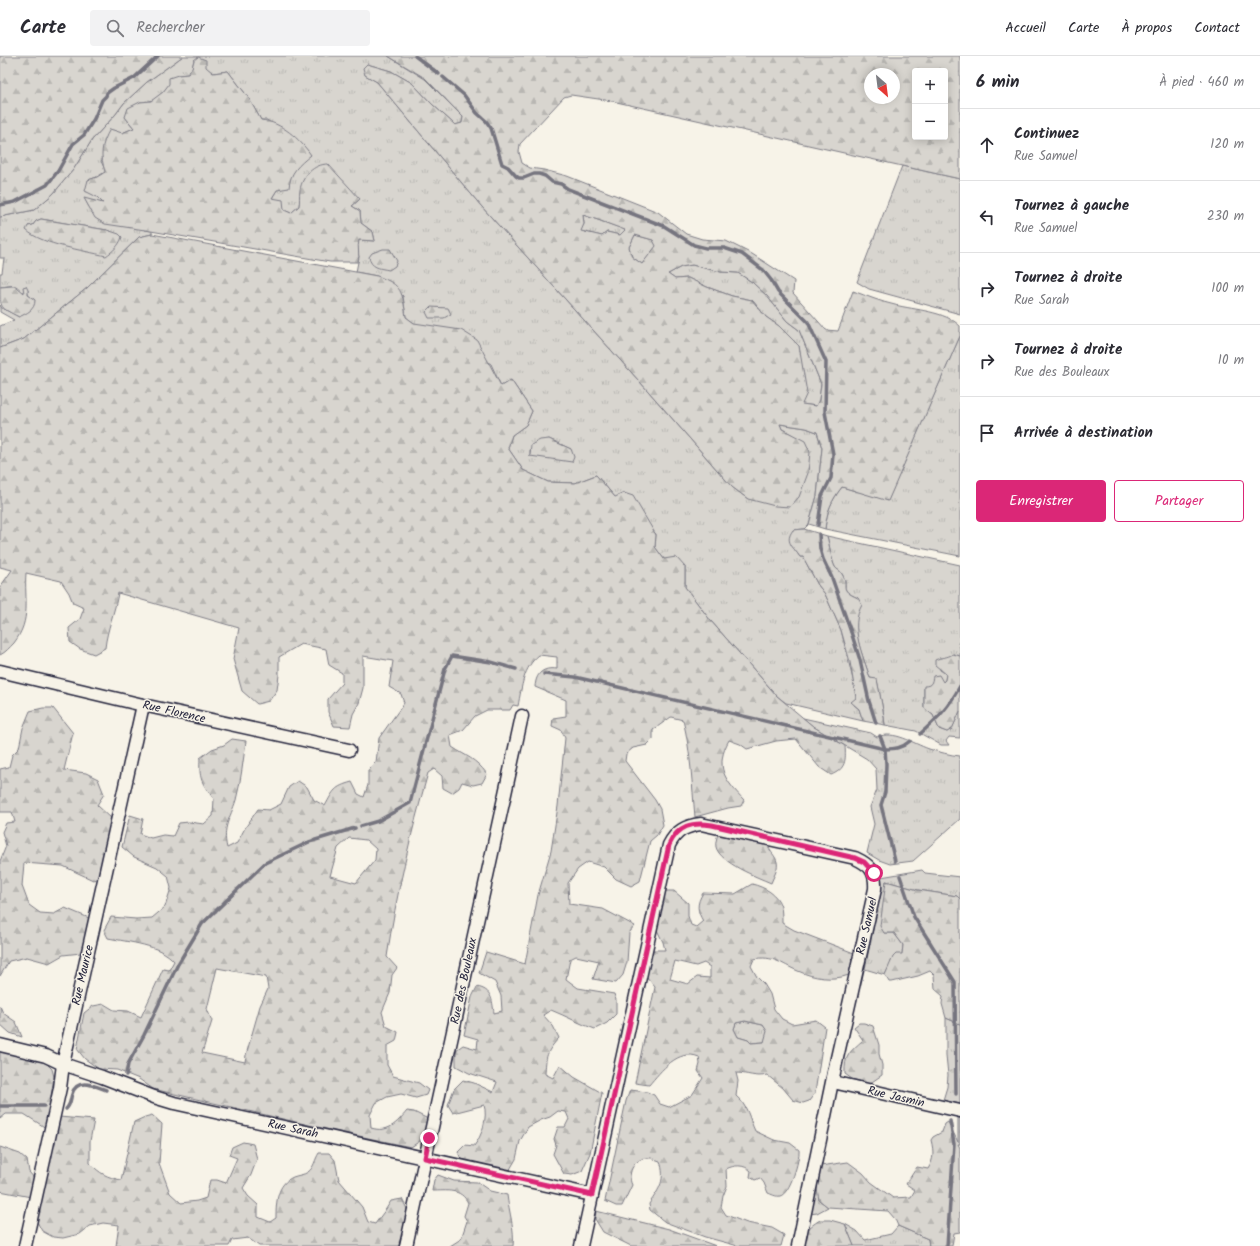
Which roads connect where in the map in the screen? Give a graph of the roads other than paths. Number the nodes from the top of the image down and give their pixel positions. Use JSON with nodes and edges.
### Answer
{"nodes":[{"id":1,"x":0,"y":671,"type":"edge"},
{"id":2,"x":143,"y":705,"type":"junction"},
{"id":3,"x":522,"y":716,"type":"dead end"},
{"id":4,"x":349,"y":750,"type":"dead end"},
{"id":5,"x":0,"y":1045,"type":"edge"},
{"id":6,"x":63,"y":1064,"type":"junction"},
{"id":7,"x":833,"y":1082,"type":"junction"},
{"id":8,"x":960,"y":1111,"type":"edge"},
{"id":9,"x":425,"y":1158,"type":"junction"},
{"id":10,"x":592,"y":1195,"type":"junction"},
{"id":11,"x":25,"y":1246,"type":"edge"},
{"id":12,"x":406,"y":1246,"type":"edge"},
{"id":13,"x":581,"y":1246,"type":"edge"},
{"id":14,"x":798,"y":1246,"type":"edge"}],
"edges":[{"from":1,"to":2,"type":"street","name":"Rue Florence"},
{"from":2,"to":4,"type":"street","name":"Rue Florence"},
{"from":2,"to":6,"type":"street","name":"Rue Maurice"},
{"from":3,"to":9,"type":"street","name":"Rue des Bouleaux"},
{"from":5,"to":6,"type":"street","name":"Rue Sarah"},
{"from":6,"to":9,"type":"street","name":"Rue Sarah"},
{"from":6,"to":11,"type":"street","name":"Rue Maurice"},
{"from":7,"to":8,"type":"street","name":"Rue Jasmin"},
{"from":7,"to":10,"type":"street","name":"Rue Samuel"},
{"from":7,"to":14,"type":"street","name":"Rue Samuel"},
{"from":9,"to":10,"type":"street","name":"Rue Sarah"},
{"from":9,"to":12,"type":"street","name":"Rue des Bouleaux"},
{"from":10,"to":13,"type":"street","name":"Rue Samuel"}]}
